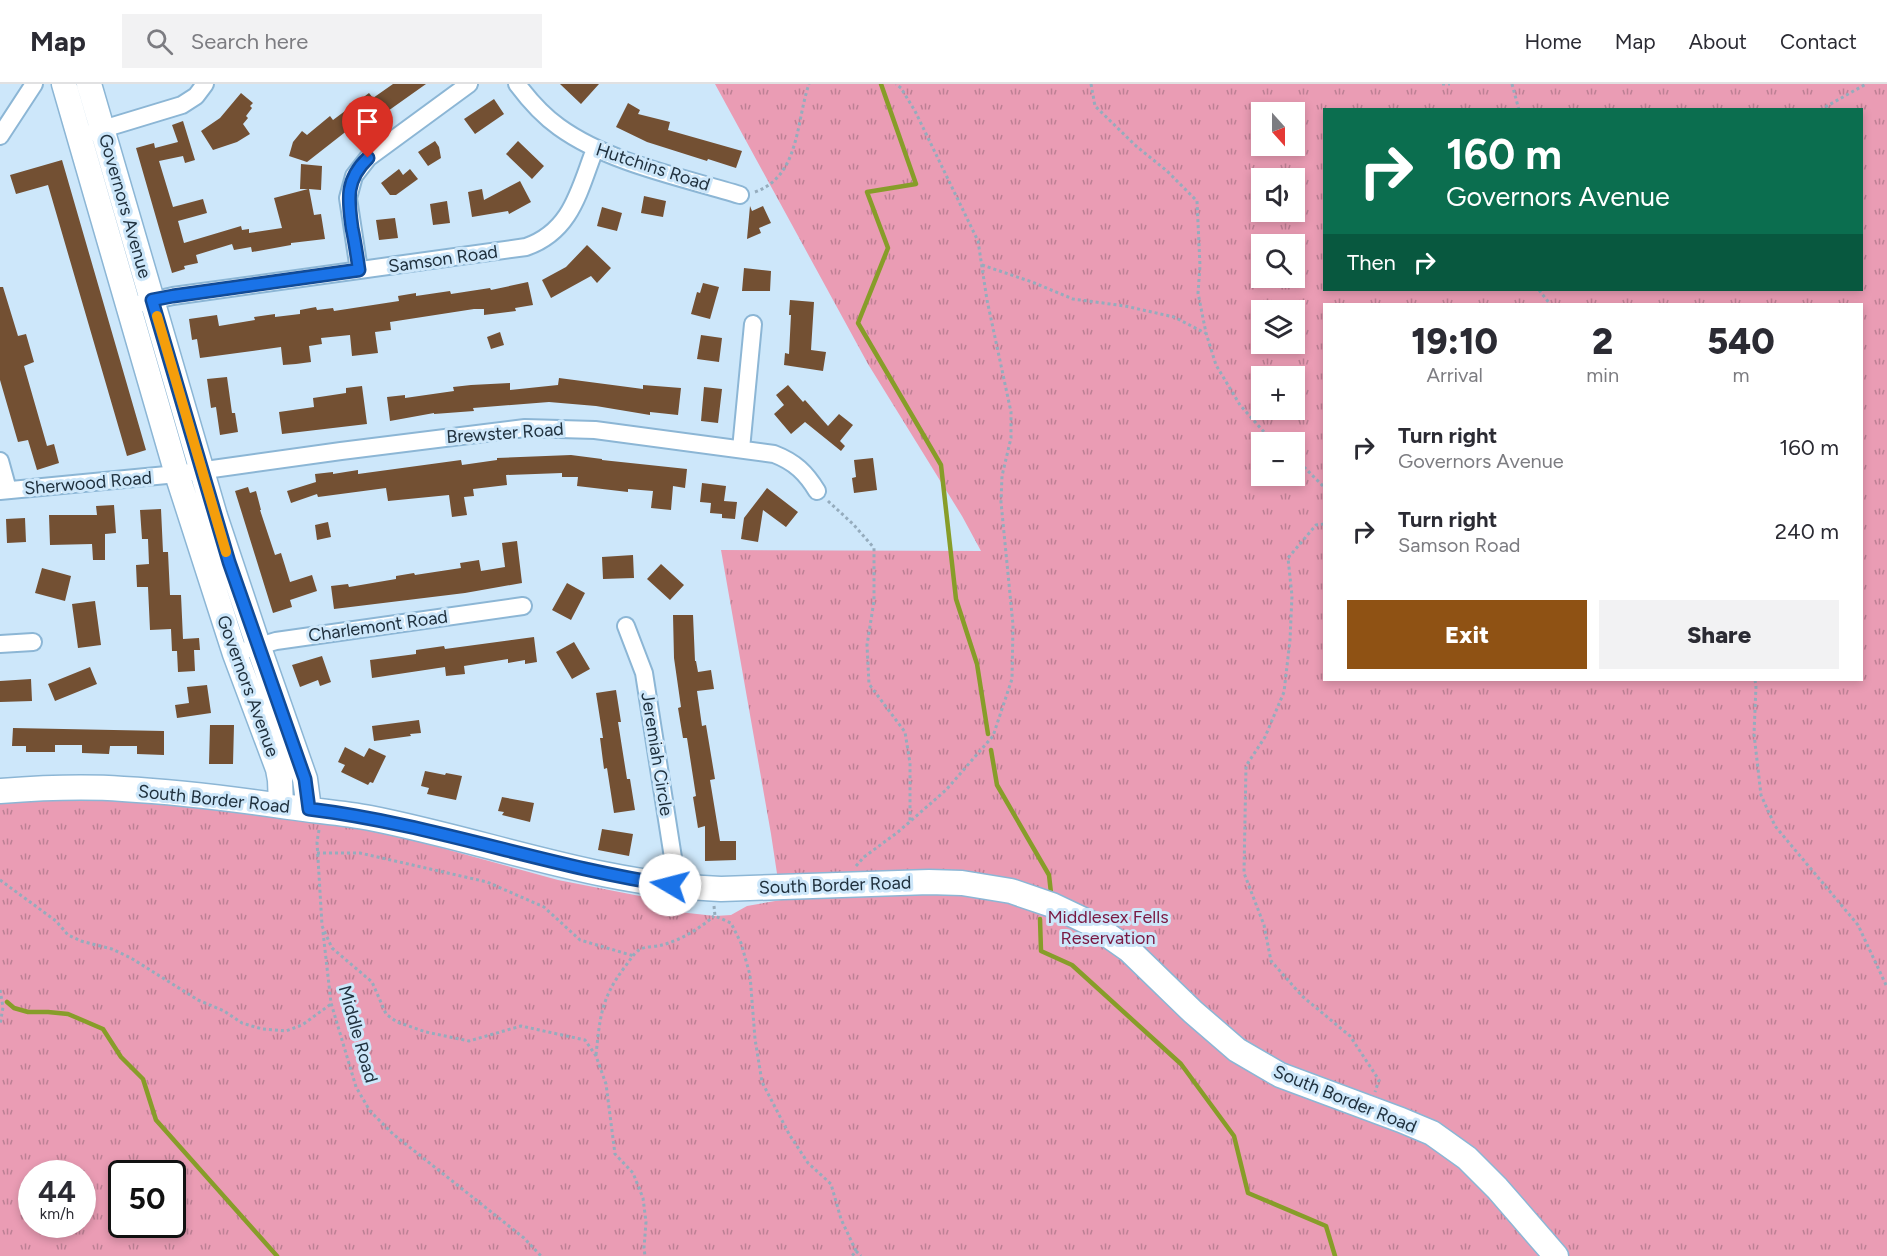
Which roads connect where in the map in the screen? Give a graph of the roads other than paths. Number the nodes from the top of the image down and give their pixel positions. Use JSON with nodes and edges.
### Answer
{"nodes":[{"id":1,"x":34,"y":84,"type":"edge"},
{"id":2,"x":64,"y":84,"type":"edge"},
{"id":3,"x":89,"y":84,"type":"edge"},
{"id":4,"x":205,"y":84,"type":"edge"},
{"id":5,"x":469,"y":84,"type":"edge"},
{"id":6,"x":517,"y":84,"type":"edge"},
{"id":7,"x":91,"y":132,"type":"junction"},
{"id":8,"x":0,"y":136,"type":"edge"},
{"id":9,"x":595,"y":149,"type":"junction"},
{"id":10,"x":740,"y":195,"type":"road end"},
{"id":11,"x":359,"y":270,"type":"junction"},
{"id":12,"x":152,"y":300,"type":"junction"},
{"id":13,"x":129,"y":306,"type":"junction"},
{"id":14,"x":753,"y":324,"type":"dead end"},
{"id":15,"x":741,"y":448,"type":"junction"},
{"id":16,"x":0,"y":461,"type":"edge"},
{"id":17,"x":202,"y":471,"type":"junction"},
{"id":18,"x":177,"y":474,"type":"junction"},
{"id":19,"x":4,"y":490,"type":"edge"},
{"id":20,"x":818,"y":491,"type":"road end"},
{"id":21,"x":523,"y":606,"type":"dead end"},
{"id":22,"x":626,"y":626,"type":"dead end"},
{"id":23,"x":33,"y":642,"type":"dead end"},
{"id":24,"x":0,"y":644,"type":"edge"},
{"id":25,"x":246,"y":650,"type":"junction"},
{"id":26,"x":0,"y":791,"type":"edge"},
{"id":27,"x":281,"y":806,"type":"junction"},
{"id":28,"x":316,"y":810,"type":"junction"},
{"id":29,"x":670,"y":885,"type":"junction"},
{"id":30,"x":1556,"y":1256,"type":"edge"}],
"edges":[{"from":1,"to":8,"type":"street"},
{"from":2,"to":7,"type":"main road","name":"Governors Avenue"},
{"from":3,"to":7,"type":"main road","name":"Governors Avenue"},
{"from":4,"to":7,"type":"street"},
{"from":5,"to":11,"type":"street"},
{"from":6,"to":9,"type":"street","name":"Hutchins Road"},
{"from":7,"to":12,"type":"main road","name":"Governors Avenue"},
{"from":7,"to":13,"type":"main road","name":"Governors Avenue"},
{"from":9,"to":10,"type":"street","name":"Hutchins Road"},
{"from":9,"to":11,"type":"street","name":"Samson Road"},
{"from":11,"to":12,"type":"street","name":"Samson Road"},
{"from":12,"to":13,"type":"street","name":"Samson Road"},
{"from":12,"to":17,"type":"main road","name":"Governors Avenue"},
{"from":13,"to":18,"type":"main road","name":"Governors Avenue"},
{"from":14,"to":15,"type":"street"},
{"from":15,"to":17,"type":"street","name":"Brewster Road"},
{"from":15,"to":20,"type":"street","name":"Brewster Road"},
{"from":16,"to":19,"type":"street"},
{"from":17,"to":18,"type":"street","name":"Brewster Road"},
{"from":17,"to":25,"type":"main road","name":"Governors Avenue"},
{"from":18,"to":19,"type":"street","name":"Sherwood Road"},
{"from":18,"to":25,"type":"main road","name":"Governors Avenue"},
{"from":21,"to":25,"type":"street","name":"Charlemont Road"},
{"from":22,"to":29,"type":"street","name":"Jeremiah Circle"},
{"from":23,"to":24,"type":"street"},
{"from":25,"to":27,"type":"main road","name":"Governors Avenue"},
{"from":25,"to":28,"type":"main road","name":"Governors Avenue"},
{"from":26,"to":27,"type":"main road","name":"South Border Road"},
{"from":27,"to":28,"type":"main road","name":"South Border Road"},
{"from":28,"to":29,"type":"main road","name":"South Border Road"},
{"from":29,"to":30,"type":"main road","name":"South Border Road"}]}
